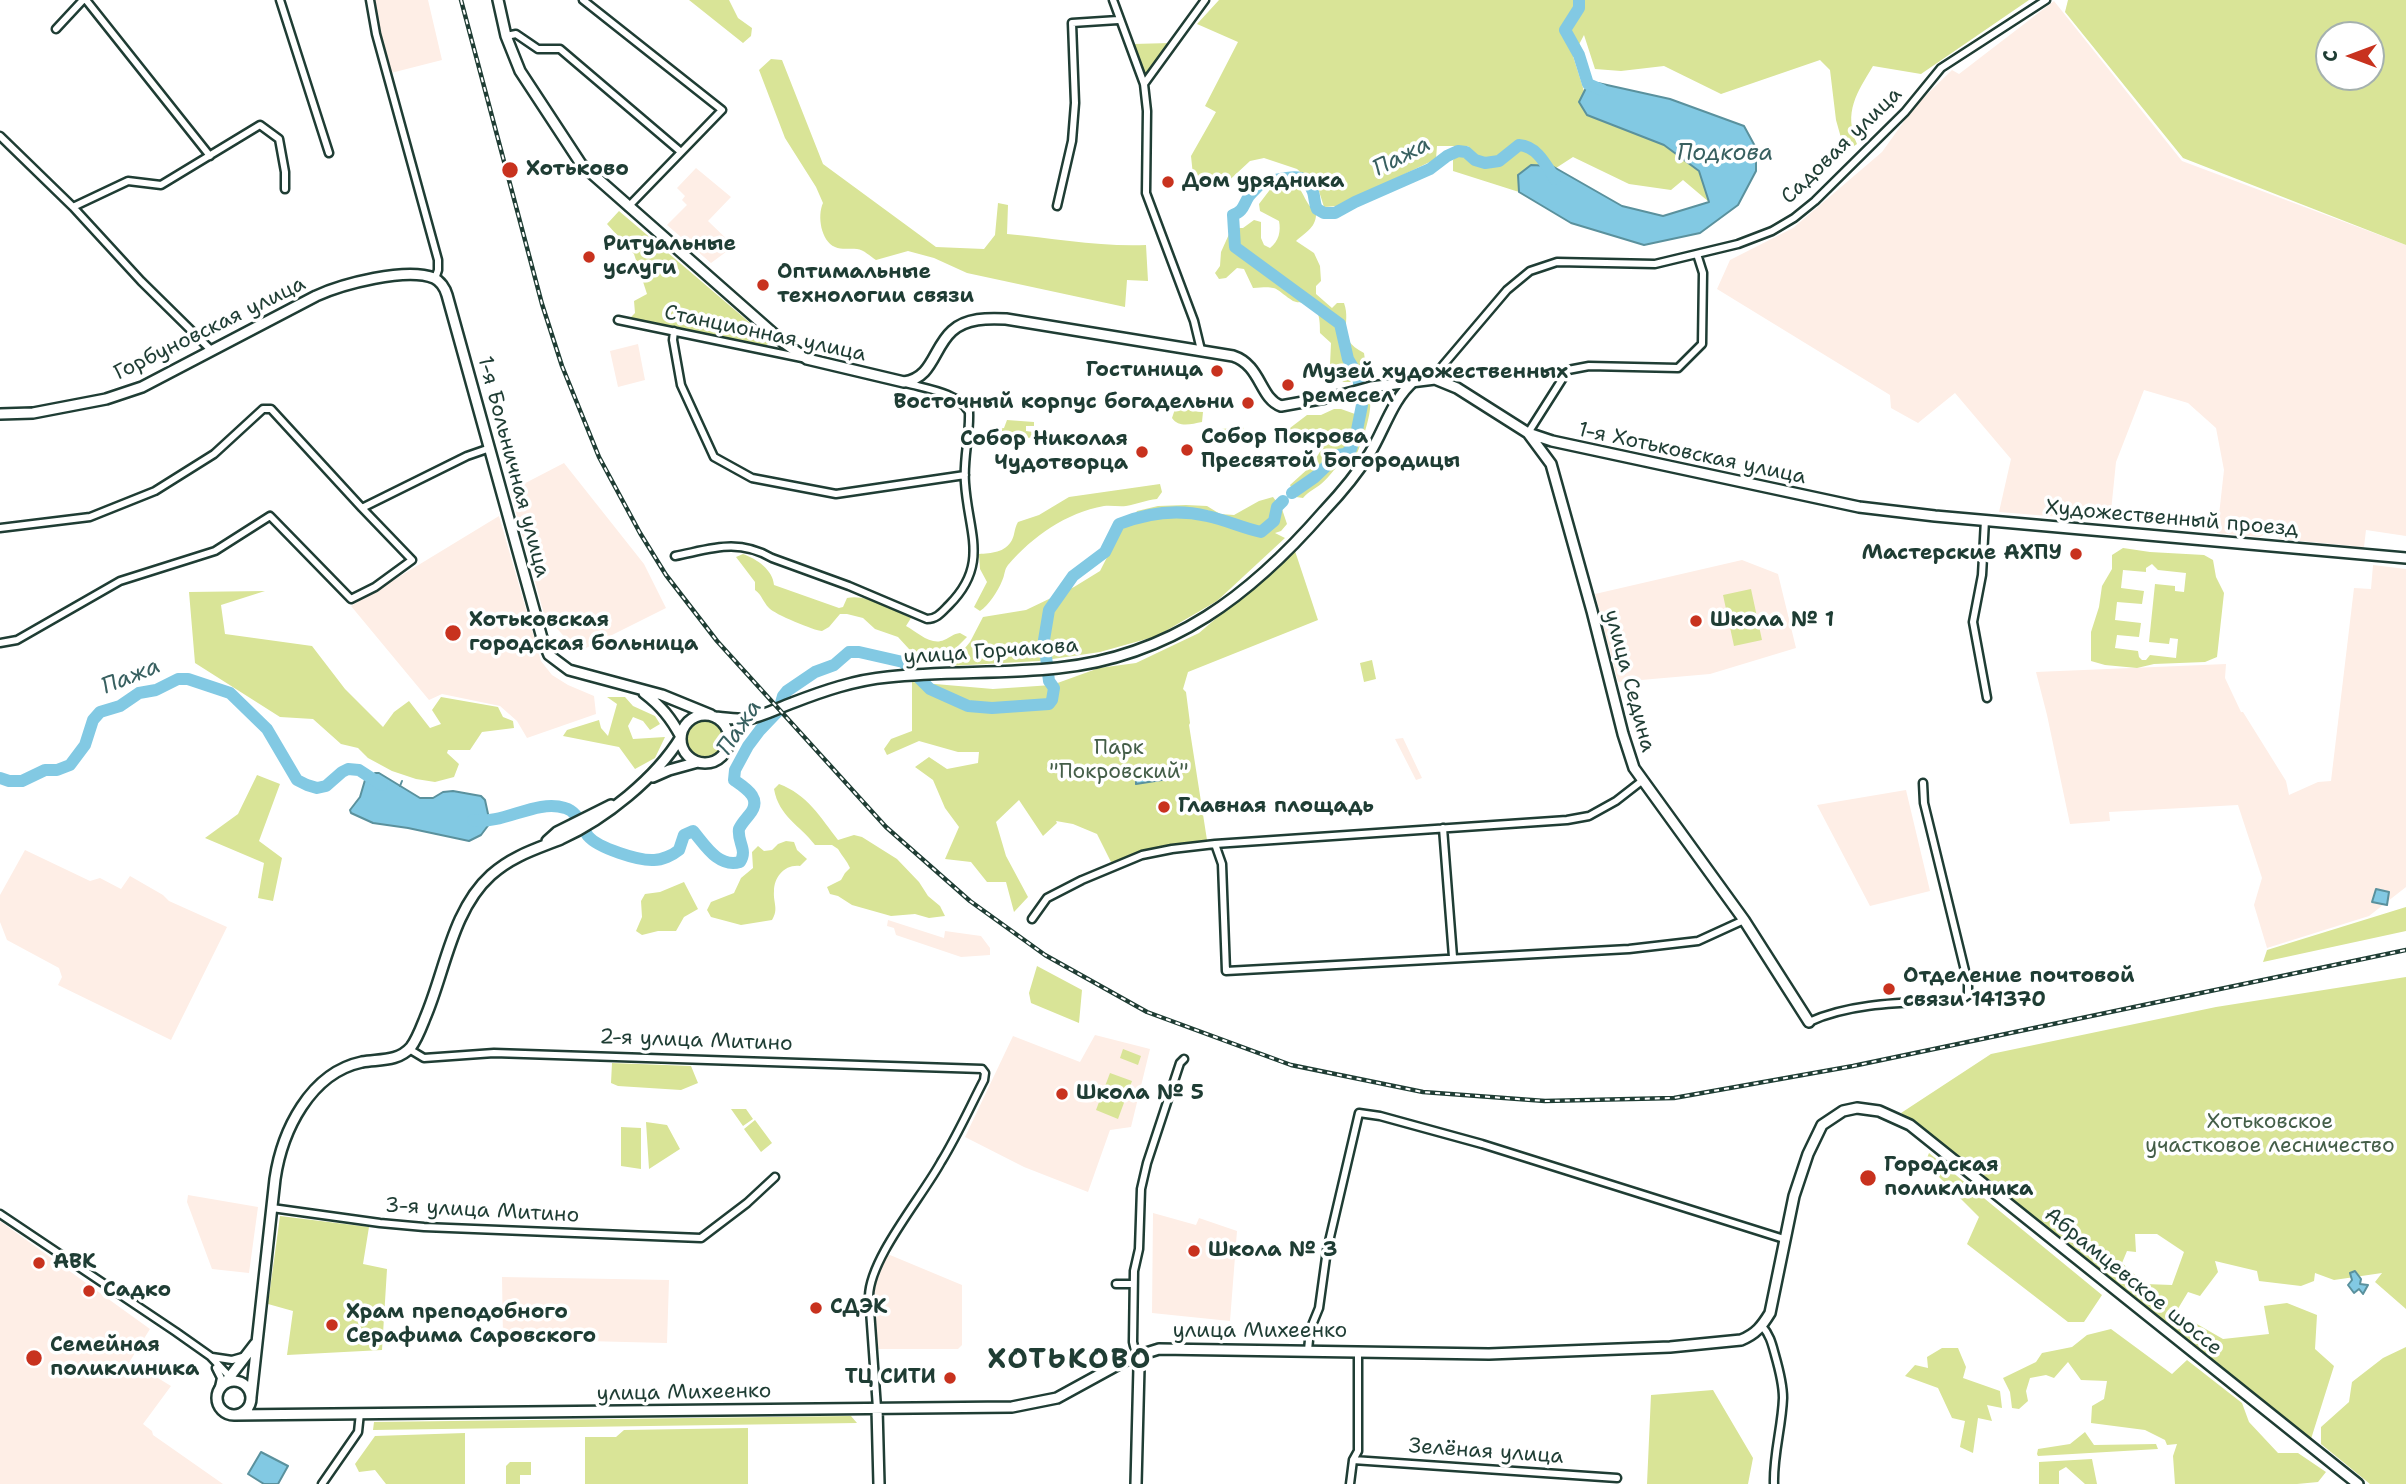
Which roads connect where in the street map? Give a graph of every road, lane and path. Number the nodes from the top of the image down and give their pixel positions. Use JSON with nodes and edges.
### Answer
{"nodes":[{"id":1,"x":85,"y":0,"type":"edge"},
{"id":2,"x":280,"y":0,"type":"edge"},
{"id":3,"x":370,"y":0,"type":"edge"},
{"id":4,"x":498,"y":0,"type":"edge"},
{"id":5,"x":583,"y":0,"type":"edge"},
{"id":6,"x":1112,"y":0,"type":"edge"},
{"id":7,"x":1205,"y":0,"type":"edge"},
{"id":8,"x":2046,"y":0,"type":"edge"},
{"id":9,"x":1118,"y":20,"type":"junction"},
{"id":10,"x":55,"y":29,"type":"dead end"},
{"id":11,"x":506,"y":36,"type":"junction"},
{"id":12,"x":1143,"y":85,"type":"junction"},
{"id":13,"x":0,"y":136,"type":"edge"},
{"id":14,"x":681,"y":152,"type":"junction"},
{"id":15,"x":329,"y":153,"type":"dead end"},
{"id":16,"x":210,"y":156,"type":"junction"},
{"id":17,"x":285,"y":189,"type":"dead end"},
{"id":18,"x":1057,"y":206,"type":"dead end"},
{"id":19,"x":73,"y":207,"type":"junction"},
{"id":20,"x":628,"y":207,"type":"junction"},
{"id":21,"x":1697,"y":254,"type":"junction"},
{"id":22,"x":435,"y":279,"type":"junction"},
{"id":23,"x":618,"y":320,"type":"dead end"},
{"id":24,"x":674,"y":331,"type":"junction"},
{"id":25,"x":779,"y":338,"type":"junction"},
{"id":26,"x":211,"y":350,"type":"junction"},
{"id":27,"x":1201,"y":350,"type":"junction"},
{"id":28,"x":766,"y":351,"type":"junction"},
{"id":29,"x":807,"y":359,"type":"junction"},
{"id":30,"x":1434,"y":379,"type":"junction"},
{"id":31,"x":1415,"y":380,"type":"junction"},
{"id":32,"x":904,"y":382,"type":"junction"},
{"id":33,"x":1371,"y":387,"type":"junction"},
{"id":34,"x":1397,"y":403,"type":"junction"},
{"id":35,"x":0,"y":414,"type":"edge"},
{"id":36,"x":1528,"y":433,"type":"junction"},
{"id":37,"x":490,"y":448,"type":"junction"},
{"id":38,"x":965,"y":475,"type":"junction"},
{"id":39,"x":362,"y":509,"type":"junction"},
{"id":40,"x":1935,"y":516,"type":"joint"},
{"id":41,"x":1985,"y":520,"type":"junction"},
{"id":42,"x":0,"y":528,"type":"edge"},
{"id":43,"x":675,"y":556,"type":"dead end"},
{"id":44,"x":2406,"y":558,"type":"edge"},
{"id":45,"x":0,"y":643,"type":"edge"},
{"id":46,"x":639,"y":690,"type":"junction"},
{"id":47,"x":1987,"y":698,"type":"dead end"},
{"id":48,"x":713,"y":716,"type":"junction"},
{"id":49,"x":749,"y":719,"type":"junction"},
{"id":50,"x":681,"y":737,"type":"junction"},
{"id":51,"x":728,"y":746,"type":"junction"},
{"id":52,"x":698,"y":762,"type":"junction"},
{"id":53,"x":1643,"y":780,"type":"junction"},
{"id":54,"x":645,"y":781,"type":"junction"},
{"id":55,"x":1923,"y":783,"type":"dead end"},
{"id":56,"x":1443,"y":828,"type":"junction"},
{"id":57,"x":1215,"y":844,"type":"junction"},
{"id":58,"x":1032,"y":919,"type":"dead end"},
{"id":59,"x":1744,"y":920,"type":"junction"},
{"id":60,"x":1453,"y":957,"type":"junction"},
{"id":61,"x":1809,"y":1022,"type":"joint"},
{"id":62,"x":409,"y":1049,"type":"junction"},
{"id":63,"x":1184,"y":1059,"type":"dead end"},
{"id":64,"x":775,"y":1177,"type":"dead end"},
{"id":65,"x":272,"y":1208,"type":"junction"},
{"id":66,"x":0,"y":1214,"type":"edge"},
{"id":67,"x":1784,"y":1239,"type":"junction"},
{"id":68,"x":1116,"y":1284,"type":"dead end"},
{"id":69,"x":1133,"y":1284,"type":"junction"},
{"id":70,"x":1762,"y":1326,"type":"junction"},
{"id":71,"x":256,"y":1339,"type":"junction"},
{"id":72,"x":1308,"y":1350,"type":"junction"},
{"id":73,"x":1358,"y":1351,"type":"junction"},
{"id":74,"x":250,"y":1353,"type":"junction"},
{"id":75,"x":1136,"y":1355,"type":"junction"},
{"id":76,"x":209,"y":1356,"type":"junction"},
{"id":77,"x":228,"y":1384,"type":"junction"},
{"id":78,"x":251,"y":1399,"type":"junction"},
{"id":79,"x":877,"y":1408,"type":"junction"},
{"id":80,"x":360,"y":1413,"type":"junction"},
{"id":81,"x":235,"y":1415,"type":"junction"},
{"id":82,"x":268,"y":1415,"type":"junction"},
{"id":83,"x":1353,"y":1460,"type":"junction"},
{"id":84,"x":1617,"y":1478,"type":"dead end"},
{"id":85,"x":322,"y":1484,"type":"edge"},
{"id":86,"x":879,"y":1484,"type":"edge"},
{"id":87,"x":1136,"y":1484,"type":"edge"},
{"id":88,"x":1350,"y":1484,"type":"edge"},
{"id":89,"x":1774,"y":1484,"type":"edge"},
{"id":90,"x":2358,"y":1484,"type":"edge"}],
"edges":[{"from":1,"to":10,"type":"street"},
{"from":1,"to":16,"type":"street"},
{"from":2,"to":15,"type":"street"},
{"from":3,"to":22,"type":"street"},
{"from":4,"to":11,"type":"street"},
{"from":5,"to":14,"type":"street"},
{"from":6,"to":9,"type":"street"},
{"from":7,"to":12,"type":"street"},
{"from":8,"to":21,"type":"street","name":"Садовая улица"},
{"from":9,"to":12,"type":"street"},
{"from":9,"to":18,"type":"street"},
{"from":11,"to":14,"type":"street"},
{"from":11,"to":20,"type":"street"},
{"from":12,"to":27,"type":"street"},
{"from":13,"to":19,"type":"street"},
{"from":14,"to":20,"type":"street"},
{"from":16,"to":17,"type":"street"},
{"from":16,"to":19,"type":"street"},
{"from":19,"to":26,"type":"street"},
{"from":20,"to":25,"type":"street"},
{"from":21,"to":30,"type":"street","name":"Садовая улица"},
{"from":21,"to":36,"type":"street"},
{"from":22,"to":26,"type":"street","name":"Горбуновская улица"},
{"from":22,"to":37,"type":"street","name":"1-я Больничная улица"},
{"from":23,"to":24,"type":"street","name":"Станционная улица"},
{"from":24,"to":28,"type":"street","name":"Станционная улица"},
{"from":24,"to":38,"type":"street"},
{"from":25,"to":28,"type":"street"},
{"from":25,"to":29,"type":"street"},
{"from":26,"to":35,"type":"street","name":"Горбуновская улица"},
{"from":27,"to":32,"type":"street"},
{"from":27,"to":33,"type":"street","name":"1-я Хотьковская улица"},
{"from":28,"to":29,"type":"street","name":"Станционная улица"},
{"from":29,"to":32,"type":"street","name":"Станционная улица"},
{"from":30,"to":31,"type":"street","name":"1-я Хотьковская улица"},
{"from":30,"to":36,"type":"street","name":"1-я Хотьковская улица"},
{"from":31,"to":33,"type":"street","name":"1-я Хотьковская улица"},
{"from":31,"to":34,"type":"street","name":"улица Горчакова"},
{"from":32,"to":38,"type":"street"},
{"from":33,"to":34,"type":"street"},
{"from":34,"to":49,"type":"street","name":"улица Горчакова"},
{"from":36,"to":40,"type":"street","name":"1-я Хотьковская улица"},
{"from":36,"to":53,"type":"street","name":"улица Седина"},
{"from":37,"to":39,"type":"street"},
{"from":37,"to":46,"type":"street","name":"1-я Больничная улица"},
{"from":38,"to":43,"type":"street"},
{"from":39,"to":42,"type":"street"},
{"from":39,"to":45,"type":"street"},
{"from":40,"to":41,"type":"street","name":"Художественный проезд"},
{"from":41,"to":44,"type":"street","name":"Художественный проезд"},
{"from":41,"to":47,"type":"street"},
{"from":46,"to":48,"type":"street","name":"1-я Больничная улица"},
{"from":46,"to":50,"type":"street"},
{"from":48,"to":49,"type":"street"},
{"from":48,"to":50,"type":"street"},
{"from":48,"to":51,"type":"street"},
{"from":49,"to":51,"type":"street"},
{"from":50,"to":52,"type":"street"},
{"from":50,"to":54,"type":"street"},
{"from":51,"to":52,"type":"street"},
{"from":52,"to":54,"type":"street"},
{"from":53,"to":56,"type":"street"},
{"from":53,"to":59,"type":"street","name":"улица Седина"},
{"from":54,"to":62,"type":"street"},
{"from":55,"to":61,"type":"street"},
{"from":56,"to":57,"type":"street"},
{"from":56,"to":60,"type":"street"},
{"from":57,"to":58,"type":"street"},
{"from":57,"to":60,"type":"street"},
{"from":59,"to":60,"type":"street"},
{"from":59,"to":61,"type":"street","name":"улица Седина"},
{"from":62,"to":65,"type":"street"},
{"from":62,"to":79,"type":"street","name":"2-я улица Митино"},
{"from":63,"to":69,"type":"street"},
{"from":64,"to":65,"type":"street","name":"3-я улица Митино"},
{"from":65,"to":71,"type":"street"},
{"from":66,"to":76,"type":"street"},
{"from":67,"to":70,"type":"street"},
{"from":67,"to":72,"type":"street"},
{"from":67,"to":90,"type":"street","name":"Абрамцевское шоссе"},
{"from":68,"to":69,"type":"street"},
{"from":69,"to":75,"type":"street"},
{"from":70,"to":73,"type":"street","name":"улица Михеенко"},
{"from":70,"to":89,"type":"street"},
{"from":71,"to":74,"type":"street"},
{"from":71,"to":78,"type":"street"},
{"from":72,"to":73,"type":"street","name":"улица Михеенко"},
{"from":72,"to":75,"type":"street","name":"улица Михеенко"},
{"from":73,"to":83,"type":"street"},
{"from":74,"to":76,"type":"street"},
{"from":74,"to":77,"type":"street"},
{"from":75,"to":79,"type":"street","name":"улица Михеенко"},
{"from":75,"to":87,"type":"street"},
{"from":76,"to":77,"type":"street"},
{"from":76,"to":77,"type":"street"},
{"from":77,"to":78,"type":"street"},
{"from":77,"to":81,"type":"street"},
{"from":78,"to":81,"type":"street"},
{"from":78,"to":82,"type":"street"},
{"from":79,"to":80,"type":"street","name":"улица Михеенко"},
{"from":79,"to":86,"type":"street"},
{"from":80,"to":82,"type":"street","name":"улица Михеенко"},
{"from":80,"to":85,"type":"street"},
{"from":81,"to":82,"type":"street","name":"улица Михеенко"},
{"from":83,"to":84,"type":"street","name":"Зелёная улица"},
{"from":83,"to":88,"type":"street"}]}
